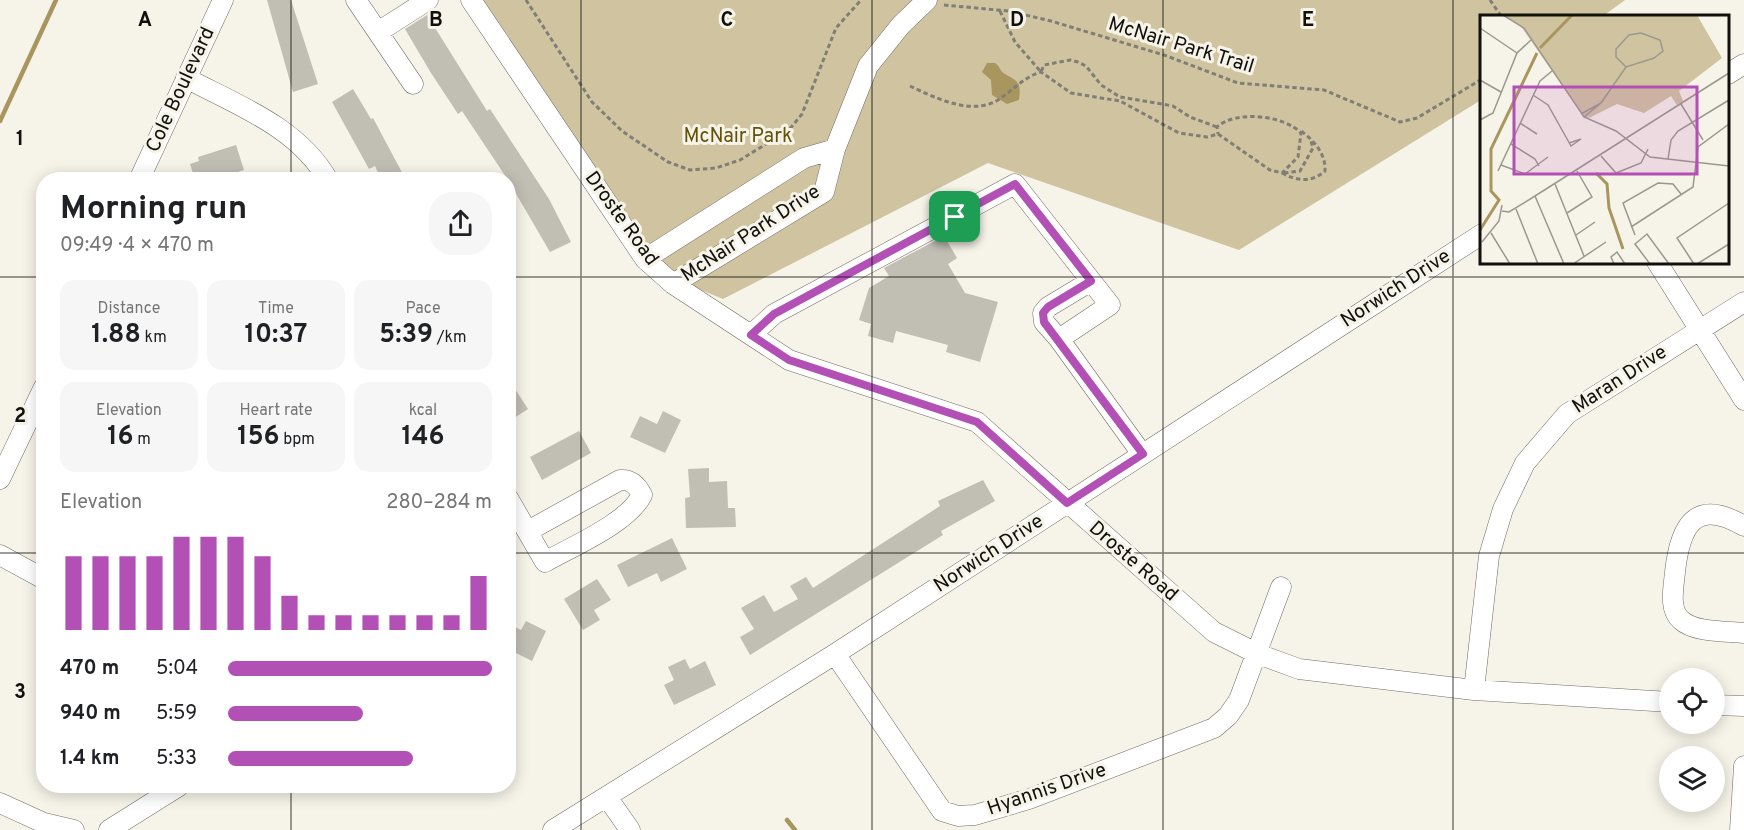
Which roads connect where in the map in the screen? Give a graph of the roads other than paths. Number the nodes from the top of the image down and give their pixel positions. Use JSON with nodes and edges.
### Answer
{"nodes":[{"id":1,"x":223,"y":0,"type":"edge"},
{"id":2,"x":356,"y":0,"type":"edge"},
{"id":3,"x":428,"y":0,"type":"edge"},
{"id":4,"x":471,"y":0,"type":"edge"},
{"id":5,"x":934,"y":2,"type":"edge"},
{"id":6,"x":378,"y":32,"type":"junction"},
{"id":7,"x":1744,"y":64,"type":"edge"},
{"id":8,"x":1729,"y":73,"type":"edge"},
{"id":9,"x":186,"y":78,"type":"junction"},
{"id":10,"x":413,"y":84,"type":"dead end"},
{"id":11,"x":836,"y":148,"type":"junction"},
{"id":12,"x":143,"y":172,"type":"edge"},
{"id":13,"x":322,"y":172,"type":"edge"},
{"id":14,"x":1480,"y":235,"type":"edge"},
{"id":15,"x":645,"y":259,"type":"junction"},
{"id":16,"x":1658,"y":264,"type":"edge"},
{"id":17,"x":1091,"y":281,"type":"junction"},
{"id":18,"x":673,"y":284,"type":"junction"},
{"id":19,"x":1744,"y":302,"type":"edge"},
{"id":20,"x":1698,"y":329,"type":"junction"},
{"id":21,"x":751,"y":335,"type":"junction"},
{"id":22,"x":1059,"y":339,"type":"junction"},
{"id":23,"x":1744,"y":400,"type":"edge"},
{"id":24,"x":36,"y":404,"type":"edge"},
{"id":25,"x":1143,"y":454,"type":"junction"},
{"id":26,"x":0,"y":479,"type":"edge"},
{"id":27,"x":1067,"y":503,"type":"junction"},
{"id":28,"x":516,"y":511,"type":"edge"},
{"id":29,"x":1744,"y":526,"type":"edge"},
{"id":30,"x":528,"y":531,"type":"junction"},
{"id":31,"x":0,"y":555,"type":"edge"},
{"id":32,"x":36,"y":575,"type":"edge"},
{"id":33,"x":1281,"y":588,"type":"dead end"},
{"id":34,"x":1744,"y":633,"type":"edge"},
{"id":35,"x":835,"y":654,"type":"junction"},
{"id":36,"x":1258,"y":654,"type":"junction"},
{"id":37,"x":1474,"y":690,"type":"junction"},
{"id":38,"x":1659,"y":701,"type":"edge"},
{"id":39,"x":1725,"y":705,"type":"edge"},
{"id":40,"x":1744,"y":706,"type":"edge"},
{"id":41,"x":1744,"y":766,"type":"edge"},
{"id":42,"x":168,"y":793,"type":"edge"},
{"id":43,"x":607,"y":797,"type":"junction"},
{"id":44,"x":0,"y":803,"type":"edge"},
{"id":45,"x":43,"y":827,"type":"edge"},
{"id":46,"x":74,"y":830,"type":"edge"},
{"id":47,"x":109,"y":830,"type":"edge"},
{"id":48,"x":553,"y":830,"type":"edge"},
{"id":49,"x":630,"y":830,"type":"edge"},
{"id":50,"x":1740,"y":830,"type":"edge"}],
"edges":[{"from":1,"to":9,"type":"street","name":"Cole Boulevard"},
{"from":2,"to":6,"type":"street"},
{"from":3,"to":6,"type":"street"},
{"from":4,"to":15,"type":"street","name":"Droste Road"},
{"from":5,"to":11,"type":"street","name":"McNair Park Drive"},
{"from":6,"to":10,"type":"street"},
{"from":7,"to":8,"type":"street"},
{"from":9,"to":12,"type":"street","name":"Cole Boulevard"},
{"from":9,"to":13,"type":"street"},
{"from":11,"to":15,"type":"street","name":"McNair Park Drive"},
{"from":11,"to":18,"type":"street","name":"McNair Park Drive"},
{"from":14,"to":25,"type":"street","name":"Norwich Drive"},
{"from":15,"to":18,"type":"street","name":"Droste Road"},
{"from":16,"to":20,"type":"street"},
{"from":17,"to":21,"type":"street"},
{"from":17,"to":22,"type":"street"},
{"from":17,"to":22,"type":"street"},
{"from":18,"to":21,"type":"street","name":"Droste Road"},
{"from":19,"to":20,"type":"street","name":"Maran Drive"},
{"from":20,"to":23,"type":"street"},
{"from":20,"to":37,"type":"street","name":"Maran Drive"},
{"from":21,"to":27,"type":"street","name":"Droste Road"},
{"from":22,"to":25,"type":"street"},
{"from":24,"to":26,"type":"street"},
{"from":25,"to":27,"type":"street","name":"Norwich Drive"},
{"from":27,"to":35,"type":"street","name":"Norwich Drive"},
{"from":27,"to":36,"type":"street","name":"Droste Road"},
{"from":28,"to":30,"type":"street"},
{"from":29,"to":34,"type":"street"},
{"from":30,"to":30,"type":"street"},
{"from":31,"to":32,"type":"street"},
{"from":33,"to":36,"type":"street","name":"Hyannis Drive"},
{"from":35,"to":36,"type":"street","name":"Hyannis Drive"},
{"from":35,"to":43,"type":"street","name":"Norwich Drive"},
{"from":36,"to":37,"type":"street","name":"Droste Road"},
{"from":37,"to":38,"type":"street","name":"Droste Road"},
{"from":39,"to":40,"type":"street"},
{"from":41,"to":50,"type":"street"},
{"from":42,"to":47,"type":"street"},
{"from":43,"to":48,"type":"street","name":"Norwich Drive"},
{"from":43,"to":49,"type":"street"},
{"from":44,"to":45,"type":"street"},
{"from":45,"to":46,"type":"street"}]}
